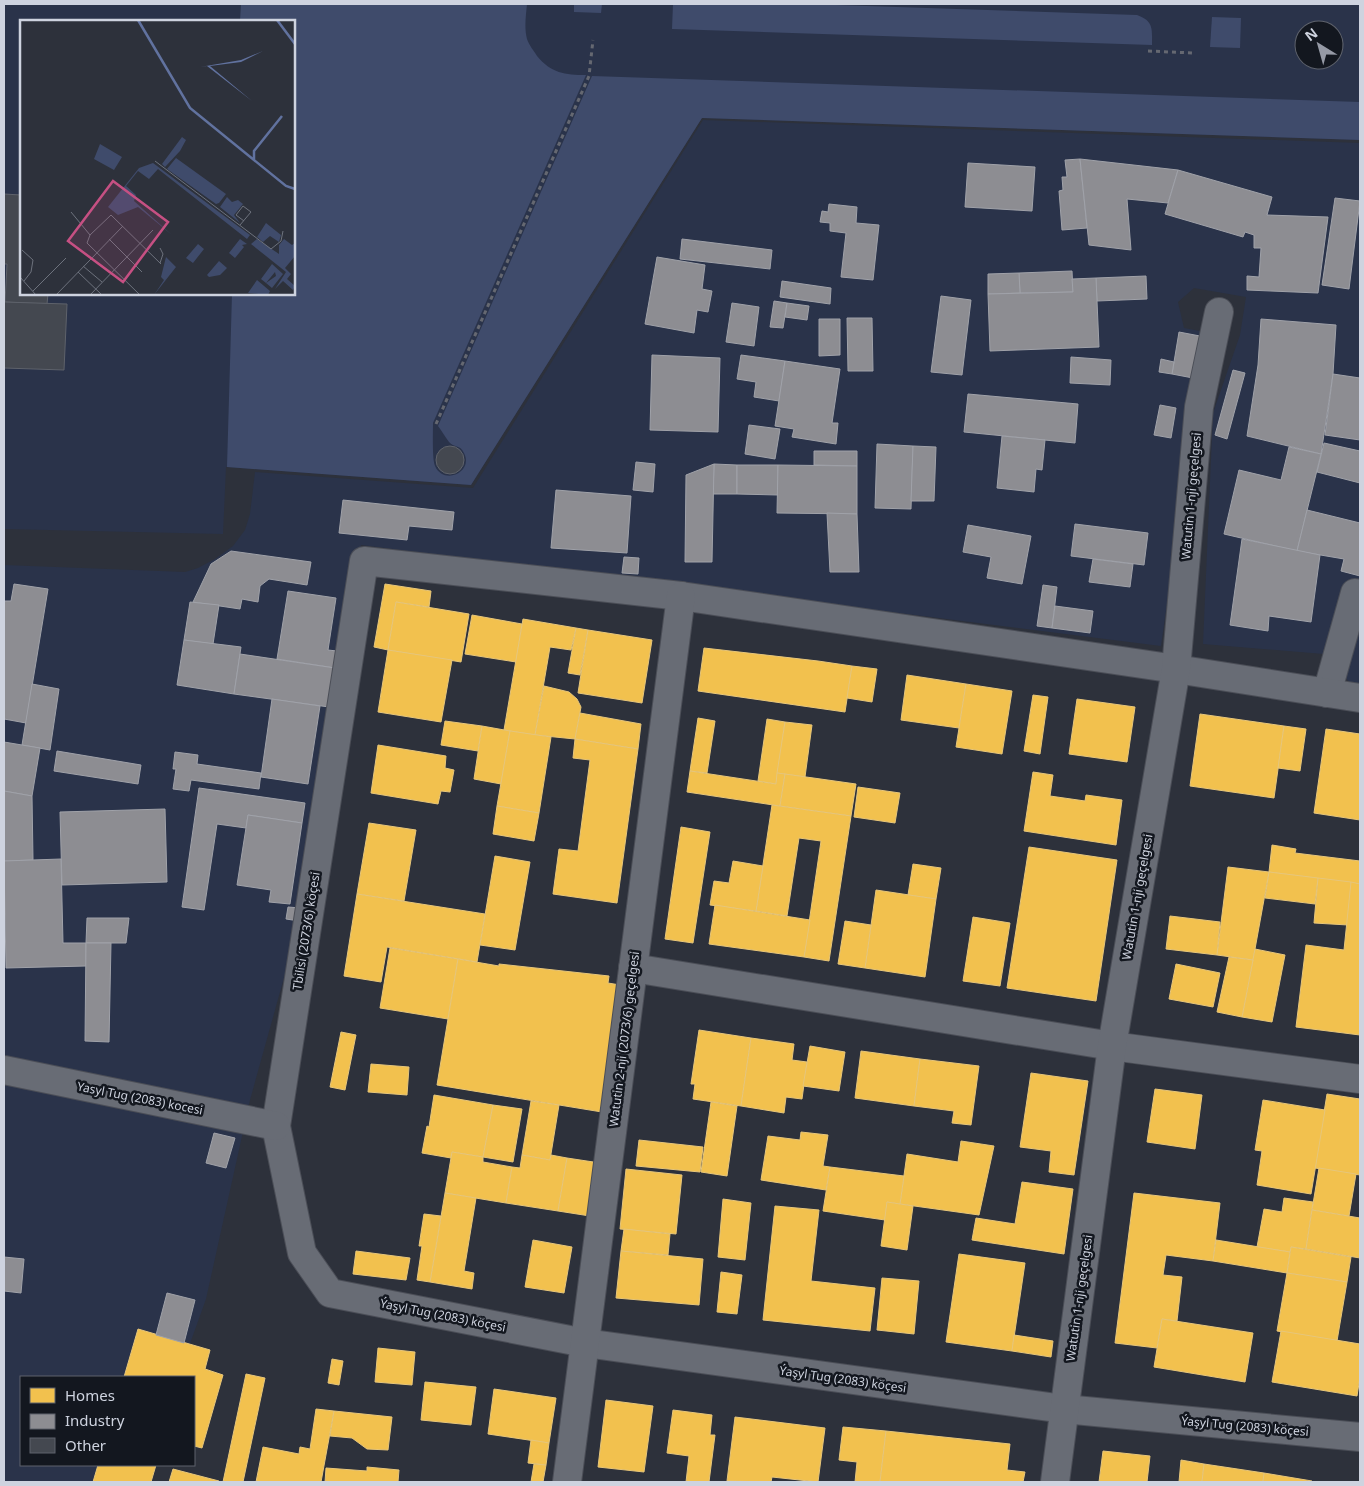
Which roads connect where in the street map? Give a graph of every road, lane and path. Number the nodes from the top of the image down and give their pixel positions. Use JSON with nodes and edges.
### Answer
{"nodes":[{"id":1,"x":593,"y":40,"type":"dead end"},
{"id":2,"x":1148,"y":51,"type":"dead end"},
{"id":3,"x":1193,"y":53,"type":"dead end"},
{"id":4,"x":1219,"y":312,"type":"dead end"},
{"id":5,"x":436,"y":424,"type":"dead end"},
{"id":6,"x":1356,"y":593,"type":"dead end"},
{"id":7,"x":681,"y":596,"type":"junction"},
{"id":8,"x":1176,"y":669,"type":"junction"},
{"id":9,"x":1327,"y":693,"type":"junction"},
{"id":10,"x":1360,"y":698,"type":"edge"},
{"id":11,"x":633,"y":968,"type":"junction"},
{"id":12,"x":1112,"y":1046,"type":"junction"},
{"id":13,"x":4,"y":1070,"type":"edge"},
{"id":14,"x":1360,"y":1079,"type":"edge"},
{"id":15,"x":276,"y":1126,"type":"junction"},
{"id":16,"x":330,"y":1293,"type":"joint"},
{"id":17,"x":585,"y":1343,"type":"junction"},
{"id":18,"x":1064,"y":1409,"type":"junction"},
{"id":19,"x":1360,"y":1438,"type":"edge"},
{"id":20,"x":567,"y":1482,"type":"edge"},
{"id":21,"x":1055,"y":1482,"type":"edge"}],
"edges":[{"from":1,"to":5,"type":"path"},
{"from":2,"to":3,"type":"path"},
{"from":4,"to":8,"type":"street","name":"Watutin 1-nji geçelgesi"},
{"from":6,"to":9,"type":"street"},
{"from":7,"to":8,"type":"street"},
{"from":7,"to":11,"type":"street","name":"Watutin 2-nji (2073/6) geçelgesi"},
{"from":7,"to":15,"type":"street","name":"Tbilisi (2073/6) köçesi"},
{"from":8,"to":9,"type":"street"},
{"from":8,"to":12,"type":"street","name":"Watutin 1-nji geçelgesi"},
{"from":9,"to":10,"type":"street"},
{"from":11,"to":12,"type":"street"},
{"from":11,"to":17,"type":"street","name":"Watutin 2-nji (2073/6) geçelgesi"},
{"from":12,"to":14,"type":"street"},
{"from":12,"to":18,"type":"street","name":"Watutin 1-nji geçelgesi"},
{"from":13,"to":15,"type":"street","name":"Yasyl Tug (2083) kocesi"},
{"from":15,"to":16,"type":"street","name":"Tbilisi (2073/6) köçesi"},
{"from":16,"to":17,"type":"street","name":"Ýaşyl Tug (2083) köçesi"},
{"from":17,"to":18,"type":"street","name":"Ýaşyl Tug (2083) köçesi"},
{"from":17,"to":20,"type":"street","name":"Watutin 2-nji (2073/6) geçelgesi"},
{"from":18,"to":19,"type":"street","name":"Ýaşyl Tug (2083) köçesi"},
{"from":18,"to":21,"type":"street","name":"Watutin 1-nji geçelgesi"}]}
